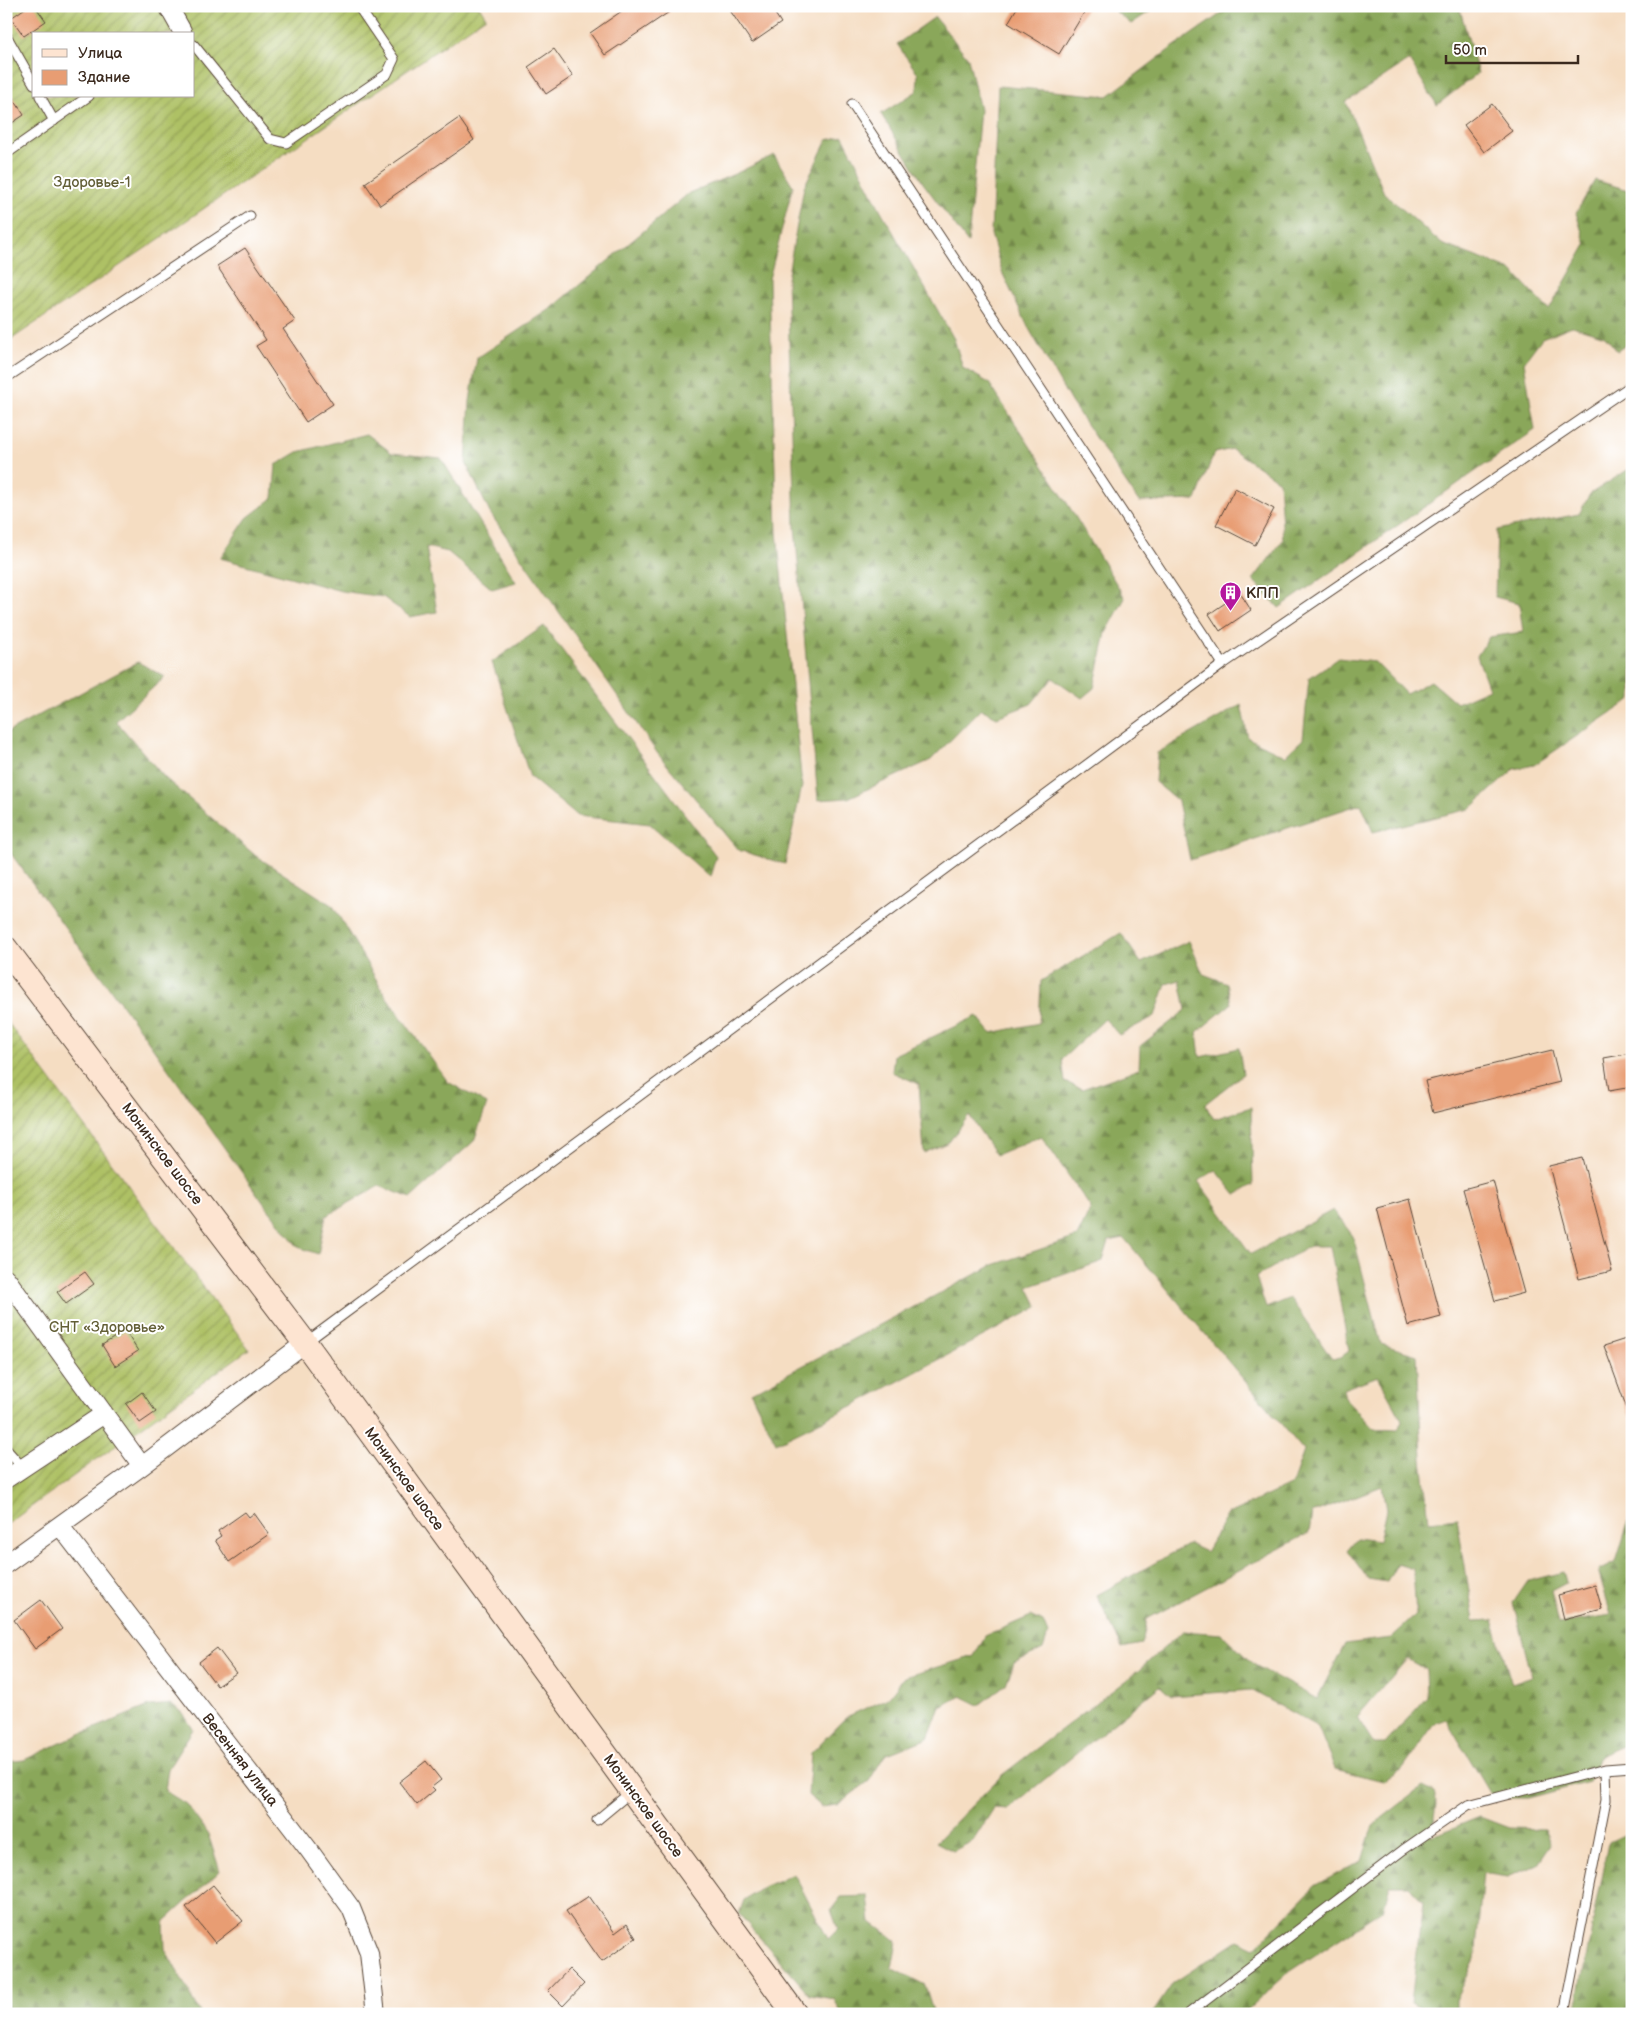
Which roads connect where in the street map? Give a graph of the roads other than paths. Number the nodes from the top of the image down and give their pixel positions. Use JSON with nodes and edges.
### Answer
{"nodes":[{"id":1,"x":168,"y":6,"type":"edge"},
{"id":2,"x":358,"y":6,"type":"edge"},
{"id":3,"x":181,"y":32,"type":"edge"},
{"id":4,"x":6,"y":35,"type":"edge"},
{"id":5,"x":195,"y":46,"type":"edge"},
{"id":6,"x":32,"y":80,"type":"edge"},
{"id":7,"x":41,"y":98,"type":"edge"},
{"id":8,"x":86,"y":98,"type":"edge"},
{"id":9,"x":852,"y":104,"type":"dead end"},
{"id":10,"x":54,"y":121,"type":"junction"},
{"id":11,"x":6,"y":154,"type":"edge"},
{"id":12,"x":250,"y":216,"type":"dead end"},
{"id":13,"x":6,"y":378,"type":"edge"},
{"id":14,"x":1632,"y":385,"type":"edge"},
{"id":15,"x":1223,"y":664,"type":"junction"},
{"id":16,"x":6,"y":949,"type":"edge"},
{"id":17,"x":6,"y":1278,"type":"edge"},
{"id":18,"x":305,"y":1343,"type":"junction"},
{"id":19,"x":104,"y":1414,"type":"junction"},
{"id":20,"x":6,"y":1449,"type":"edge"},
{"id":21,"x":142,"y":1466,"type":"junction"},
{"id":22,"x":23,"y":1468,"type":"junction"},
{"id":23,"x":6,"y":1480,"type":"edge"},
{"id":24,"x":60,"y":1526,"type":"junction"},
{"id":25,"x":6,"y":1564,"type":"edge"},
{"id":26,"x":1632,"y":1767,"type":"edge"},
{"id":27,"x":1605,"y":1769,"type":"junction"},
{"id":28,"x":632,"y":1791,"type":"junction"},
{"id":29,"x":597,"y":1820,"type":"dead end"},
{"id":30,"x":376,"y":2014,"type":"edge"},
{"id":31,"x":795,"y":2014,"type":"edge"},
{"id":32,"x":1188,"y":2014,"type":"edge"},
{"id":33,"x":1564,"y":2014,"type":"edge"}],
"edges":[{"from":1,"to":3,"type":"street"},
{"from":2,"to":5,"type":"lane"},
{"from":4,"to":6,"type":"lane"},
{"from":7,"to":10,"type":"lane"},
{"from":8,"to":10,"type":"lane"},
{"from":9,"to":15,"type":"lane"},
{"from":10,"to":11,"type":"lane"},
{"from":12,"to":13,"type":"lane"},
{"from":14,"to":15,"type":"lane"},
{"from":15,"to":18,"type":"lane"},
{"from":16,"to":18,"type":"main road","name":"Монинское шоссе"},
{"from":17,"to":19,"type":"street"},
{"from":18,"to":21,"type":"street"},
{"from":18,"to":28,"type":"main road","name":"Монинское шоссе"},
{"from":19,"to":21,"type":"street"},
{"from":19,"to":22,"type":"street"},
{"from":20,"to":22,"type":"lane"},
{"from":21,"to":24,"type":"street"},
{"from":22,"to":23,"type":"street"},
{"from":24,"to":25,"type":"street"},
{"from":24,"to":30,"type":"street","name":"Весенняя улица"},
{"from":26,"to":27,"type":"lane"},
{"from":27,"to":32,"type":"lane"},
{"from":27,"to":33,"type":"lane"},
{"from":28,"to":29,"type":"lane"},
{"from":28,"to":31,"type":"main road","name":"Монинское шоссе"}]}
